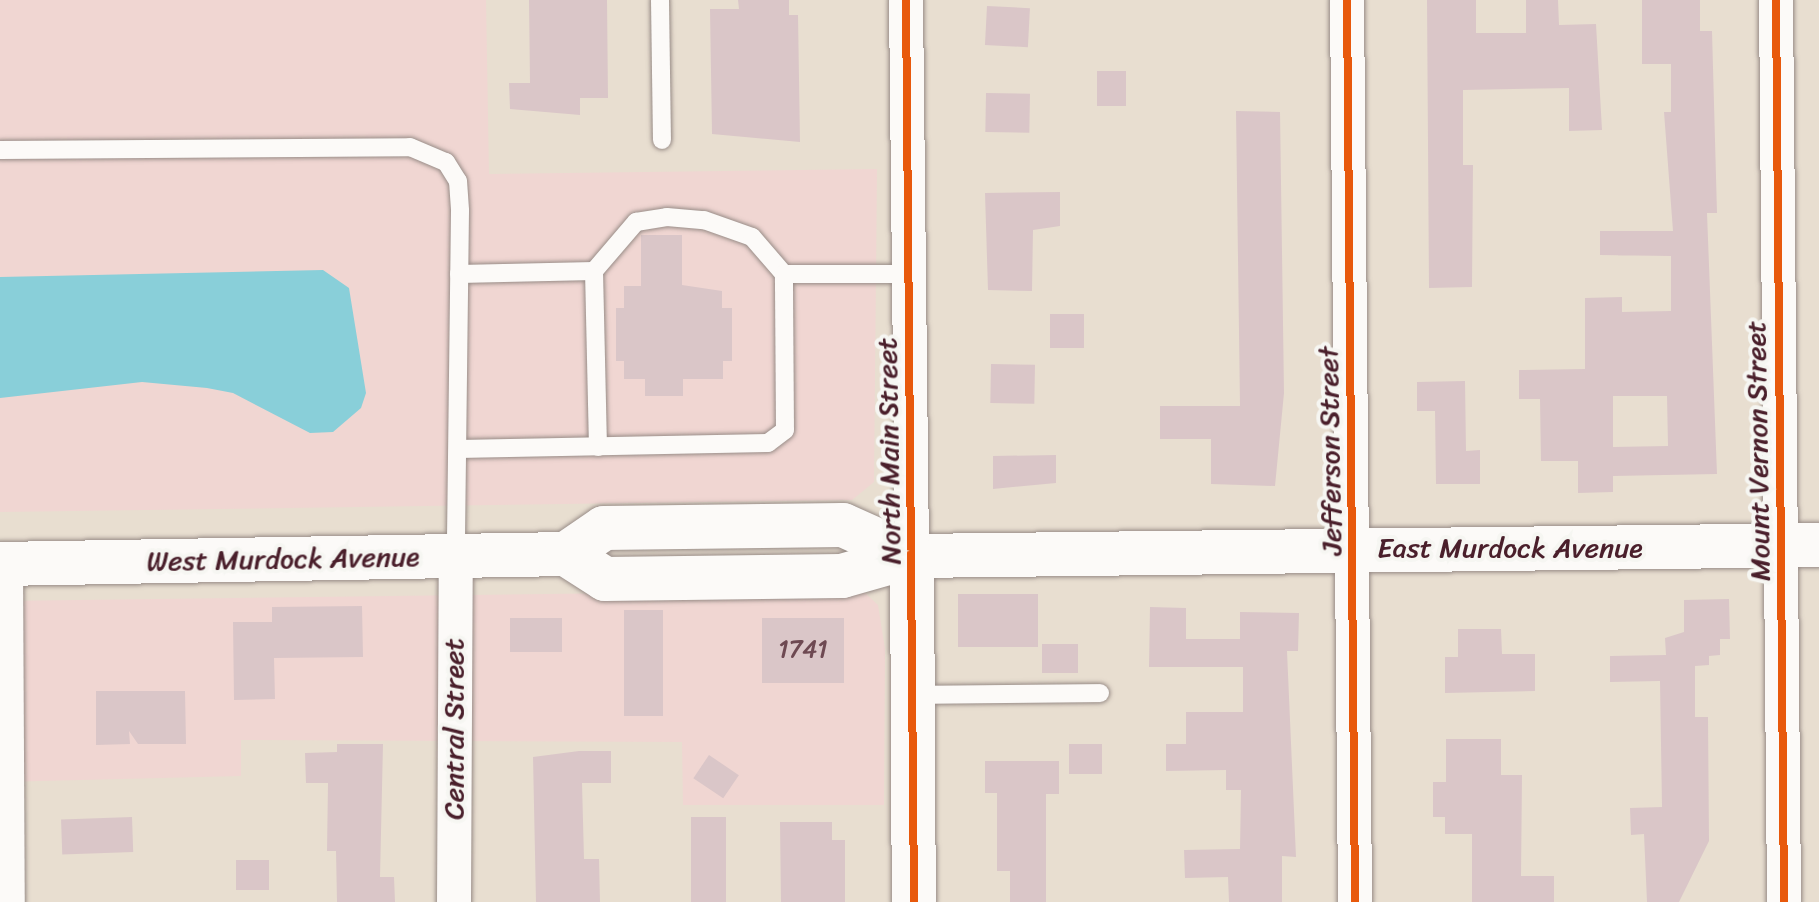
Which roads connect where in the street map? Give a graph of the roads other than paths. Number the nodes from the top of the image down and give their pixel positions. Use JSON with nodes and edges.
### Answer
{"nodes":[{"id":1,"x":660,"y":0,"type":"edge"},
{"id":2,"x":906,"y":0,"type":"edge"},
{"id":3,"x":1347,"y":0,"type":"edge"},
{"id":4,"x":1776,"y":0,"type":"edge"},
{"id":5,"x":662,"y":140,"type":"dead end"},
{"id":6,"x":0,"y":150,"type":"edge"},
{"id":7,"x":594,"y":271,"type":"junction"},
{"id":8,"x":459,"y":274,"type":"junction"},
{"id":9,"x":784,"y":274,"type":"junction"},
{"id":10,"x":909,"y":274,"type":"junction"},
{"id":11,"x":598,"y":447,"type":"junction"},
{"id":12,"x":458,"y":449,"type":"junction"},
{"id":13,"x":1800,"y":545,"type":"edge"},
{"id":14,"x":1354,"y":549,"type":"junction"},
{"id":15,"x":456,"y":556,"type":"junction"},
{"id":16,"x":912,"y":556,"type":"junction"},
{"id":17,"x":3,"y":564,"type":"edge"},
{"id":18,"x":1100,"y":693,"type":"dead end"},
{"id":19,"x":913,"y":695,"type":"junction"},
{"id":20,"x":5,"y":883,"type":"edge"},
{"id":21,"x":454,"y":902,"type":"edge"},
{"id":22,"x":914,"y":902,"type":"edge"},
{"id":23,"x":1355,"y":902,"type":"edge"},
{"id":24,"x":1784,"y":902,"type":"edge"}],
"edges":[{"from":1,"to":5,"type":"lane"},
{"from":2,"to":10,"type":"street","name":"North Main Street"},
{"from":3,"to":14,"type":"street","name":"Jefferson Street"},
{"from":4,"to":13,"type":"street","name":"Mount Vernon Street"},
{"from":6,"to":8,"type":"lane"},
{"from":7,"to":8,"type":"lane"},
{"from":7,"to":9,"type":"lane"},
{"from":7,"to":11,"type":"lane"},
{"from":8,"to":12,"type":"lane"},
{"from":9,"to":10,"type":"lane"},
{"from":9,"to":11,"type":"lane"},
{"from":10,"to":16,"type":"street","name":"North Main Street"},
{"from":11,"to":12,"type":"lane"},
{"from":12,"to":15,"type":"lane"},
{"from":13,"to":14,"type":"main road","name":"East Murdock Avenue"},
{"from":13,"to":24,"type":"street","name":"Mount Vernon Street"},
{"from":14,"to":16,"type":"main road","name":"East Murdock Avenue"},
{"from":14,"to":23,"type":"street","name":"Jefferson Street"},
{"from":15,"to":16,"type":"main road","name":"West Murdock Avenue"},
{"from":15,"to":17,"type":"main road","name":"West Murdock Avenue"},
{"from":15,"to":21,"type":"street","name":"Central Street"},
{"from":16,"to":19,"type":"main road","name":"North Main Street"},
{"from":17,"to":20,"type":"street"},
{"from":18,"to":19,"type":"lane"},
{"from":19,"to":22,"type":"main road","name":"North Main Street"}]}
